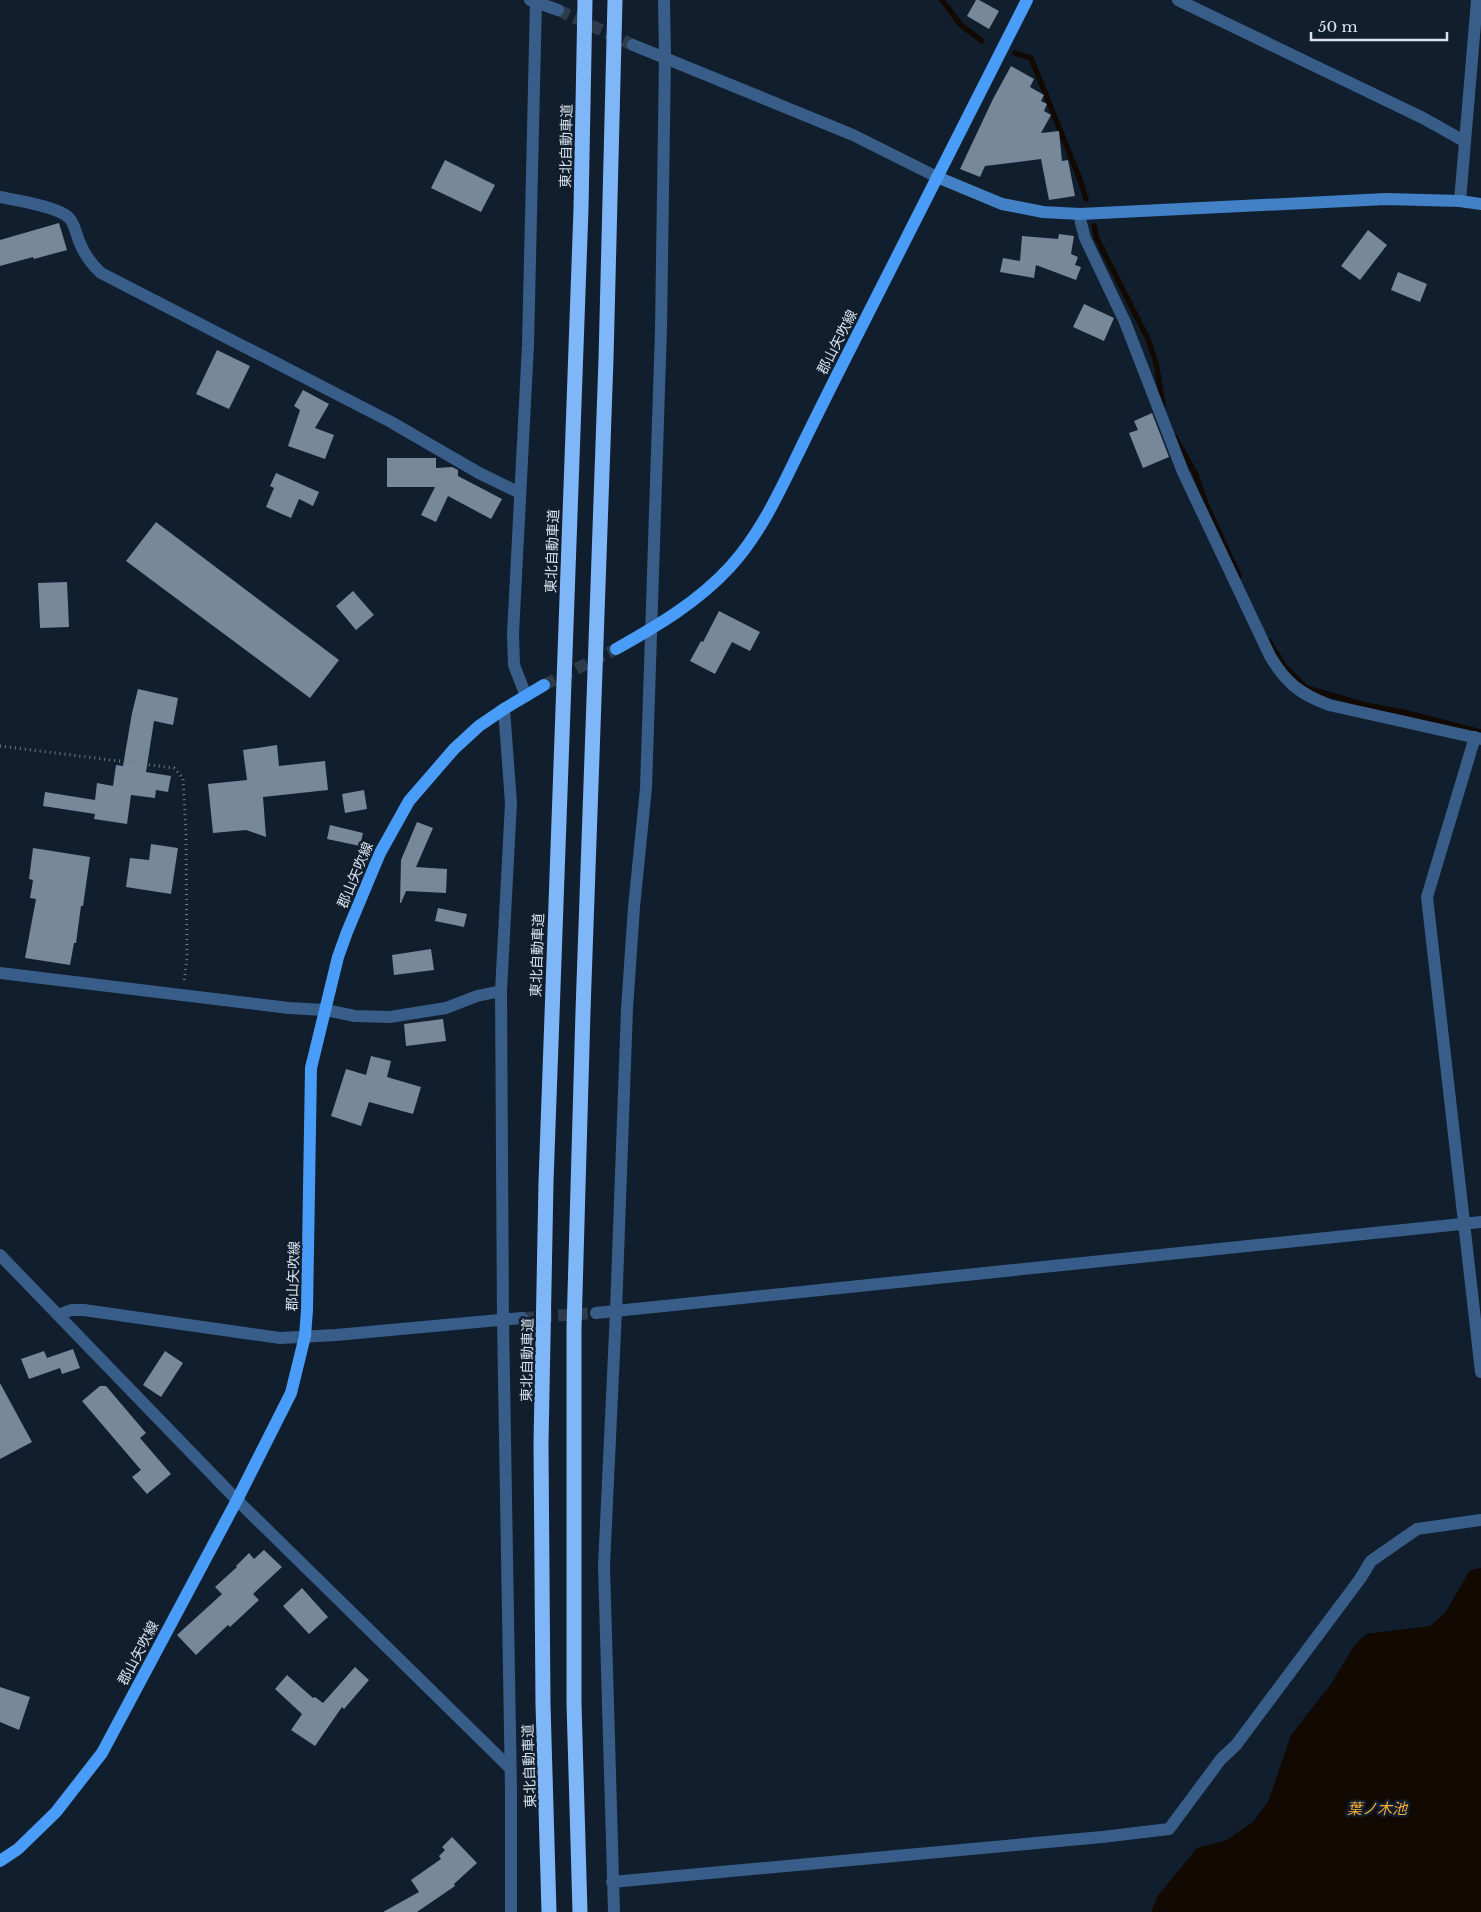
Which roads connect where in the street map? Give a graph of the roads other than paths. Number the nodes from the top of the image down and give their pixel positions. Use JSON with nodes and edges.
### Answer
{"nodes":[{"id":1,"x":585,"y":0,"type":"edge"},
{"id":2,"x":615,"y":0,"type":"edge"},
{"id":3,"x":664,"y":0,"type":"edge"},
{"id":4,"x":1027,"y":0,"type":"edge"},
{"id":5,"x":1178,"y":0,"type":"edge"},
{"id":6,"x":1477,"y":0,"type":"edge"},
{"id":7,"x":534,"y":1,"type":"edge"},
{"id":8,"x":558,"y":10,"type":"tunnel mouth"},
{"id":9,"x":633,"y":45,"type":"tunnel mouth"},
{"id":10,"x":665,"y":57,"type":"junction"},
{"id":11,"x":1464,"y":140,"type":"junction"},
{"id":12,"x":938,"y":177,"type":"junction"},
{"id":13,"x":0,"y":197,"type":"edge"},
{"id":14,"x":1460,"y":201,"type":"junction"},
{"id":15,"x":1481,"y":204,"type":"edge"},
{"id":16,"x":1080,"y":214,"type":"junction"},
{"id":17,"x":520,"y":493,"type":"junction"},
{"id":18,"x":652,"y":629,"type":"junction"},
{"id":19,"x":616,"y":648,"type":"tunnel mouth"},
{"id":20,"x":544,"y":685,"type":"tunnel mouth"},
{"id":21,"x":526,"y":696,"type":"junction"},
{"id":22,"x":504,"y":709,"type":"junction"},
{"id":23,"x":1478,"y":738,"type":"edge"},
{"id":24,"x":0,"y":973,"type":"edge"},
{"id":25,"x":501,"y":991,"type":"junction"},
{"id":26,"x":325,"y":1010,"type":"junction"},
{"id":27,"x":1481,"y":1222,"type":"edge"},
{"id":28,"x":1463,"y":1224,"type":"junction"},
{"id":29,"x":0,"y":1255,"type":"edge"},
{"id":30,"x":616,"y":1311,"type":"junction"},
{"id":31,"x":596,"y":1313,"type":"tunnel mouth"},
{"id":32,"x":58,"y":1315,"type":"junction"},
{"id":33,"x":522,"y":1318,"type":"tunnel mouth"},
{"id":34,"x":503,"y":1320,"type":"junction"},
{"id":35,"x":305,"y":1336,"type":"junction"},
{"id":36,"x":1481,"y":1372,"type":"edge"},
{"id":37,"x":237,"y":1500,"type":"junction"},
{"id":38,"x":1481,"y":1520,"type":"edge"},
{"id":39,"x":510,"y":1768,"type":"junction"},
{"id":40,"x":0,"y":1861,"type":"edge"},
{"id":41,"x":612,"y":1882,"type":"junction"},
{"id":42,"x":511,"y":1912,"type":"edge"},
{"id":43,"x":549,"y":1912,"type":"edge"},
{"id":44,"x":580,"y":1912,"type":"edge"},
{"id":45,"x":614,"y":1912,"type":"edge"}],
"edges":[{"from":1,"to":43,"type":"highway","name":"東北自動車道"},
{"from":2,"to":44,"type":"highway"},
{"from":3,"to":10,"type":"street"},
{"from":4,"to":12,"type":"main road","name":"郡山矢吹線"},
{"from":5,"to":11,"type":"street"},
{"from":6,"to":11,"type":"street"},
{"from":7,"to":8,"type":"street"},
{"from":7,"to":17,"type":"street"},
{"from":9,"to":10,"type":"street"},
{"from":10,"to":12,"type":"street"},
{"from":10,"to":18,"type":"street"},
{"from":11,"to":14,"type":"street"},
{"from":12,"to":16,"type":"street"},
{"from":12,"to":18,"type":"main road","name":"郡山矢吹線"},
{"from":13,"to":17,"type":"street"},
{"from":14,"to":15,"type":"street"},
{"from":14,"to":16,"type":"street"},
{"from":16,"to":23,"type":"street"},
{"from":17,"to":21,"type":"street"},
{"from":18,"to":19,"type":"main road","name":"郡山矢吹線"},
{"from":18,"to":30,"type":"street"},
{"from":20,"to":21,"type":"main road","name":"郡山矢吹線"},
{"from":21,"to":22,"type":"main road","name":"郡山矢吹線"},
{"from":22,"to":25,"type":"street"},
{"from":22,"to":26,"type":"main road","name":"郡山矢吹線"},
{"from":23,"to":28,"type":"street"},
{"from":24,"to":26,"type":"street"},
{"from":25,"to":26,"type":"street"},
{"from":25,"to":34,"type":"street"},
{"from":26,"to":35,"type":"main road","name":"郡山矢吹線"},
{"from":27,"to":28,"type":"street"},
{"from":28,"to":30,"type":"street"},
{"from":28,"to":36,"type":"street"},
{"from":29,"to":32,"type":"street"},
{"from":30,"to":31,"type":"street"},
{"from":30,"to":41,"type":"street"},
{"from":32,"to":35,"type":"street"},
{"from":32,"to":37,"type":"street"},
{"from":33,"to":34,"type":"street"},
{"from":34,"to":35,"type":"street"},
{"from":34,"to":39,"type":"street"},
{"from":35,"to":37,"type":"main road","name":"郡山矢吹線"},
{"from":37,"to":39,"type":"street"},
{"from":37,"to":40,"type":"main road","name":"郡山矢吹線"},
{"from":38,"to":41,"type":"street"},
{"from":39,"to":42,"type":"street"},
{"from":41,"to":45,"type":"street"}]}
